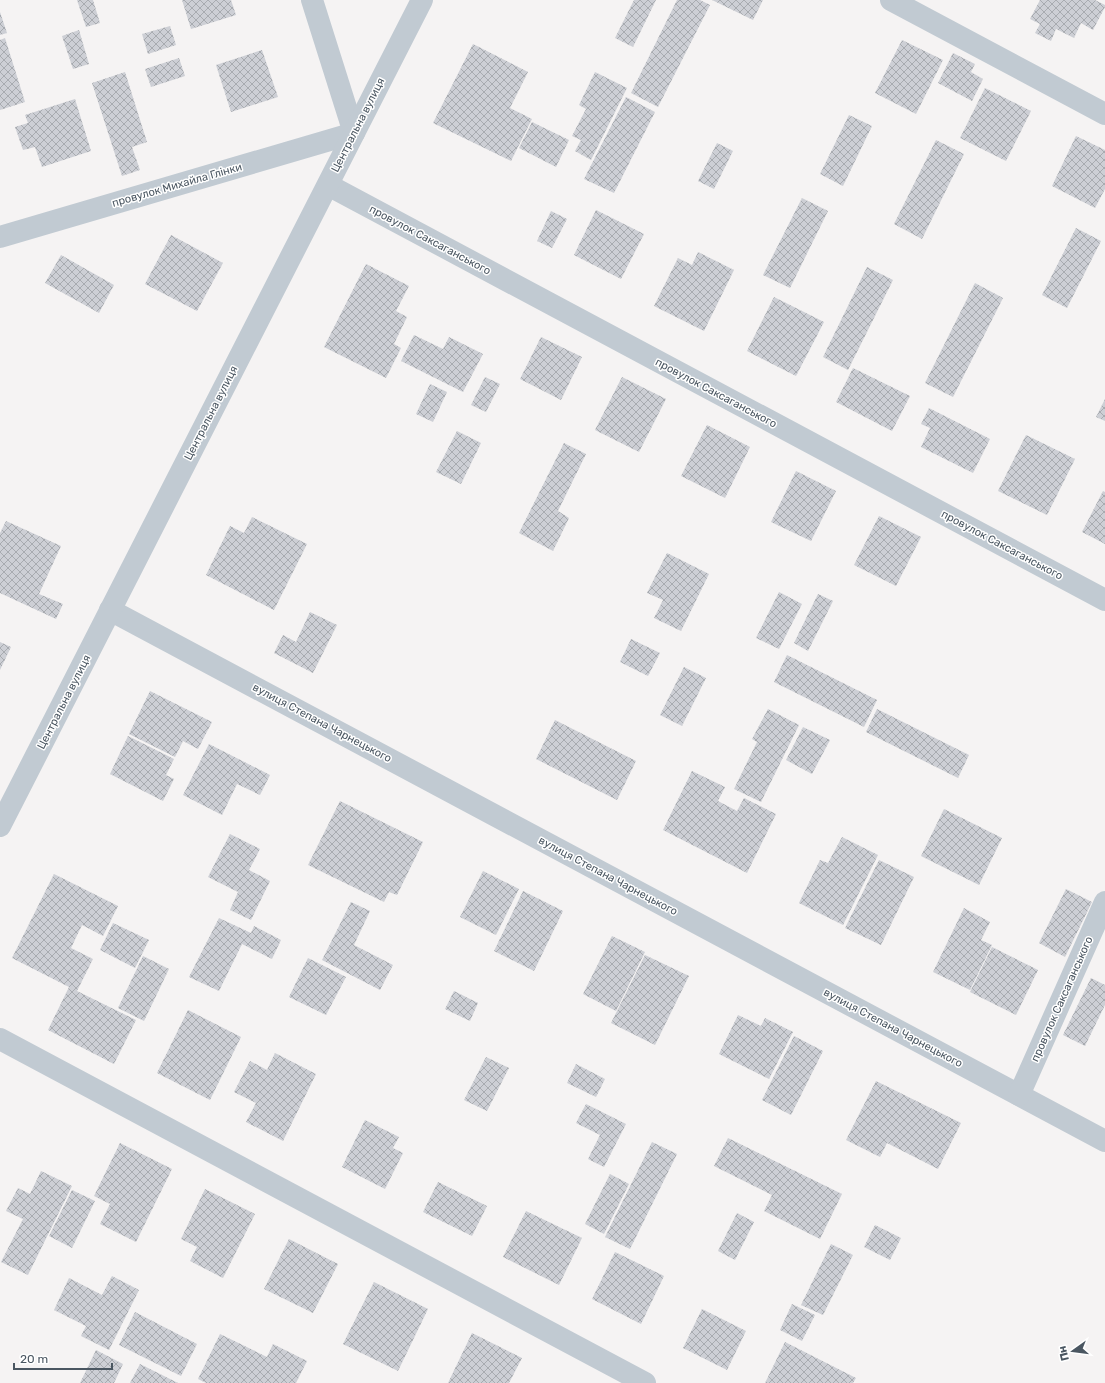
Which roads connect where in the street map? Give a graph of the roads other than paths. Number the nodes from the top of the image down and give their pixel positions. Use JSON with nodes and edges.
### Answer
{"nodes":[{"id":1,"x":312,"y":0,"type":"edge"},
{"id":2,"x":422,"y":0,"type":"edge"},
{"id":3,"x":891,"y":0,"type":"edge"},
{"id":4,"x":1105,"y":114,"type":"edge"},
{"id":5,"x":354,"y":133,"type":"junction"},
{"id":6,"x":328,"y":185,"type":"junction"},
{"id":7,"x":0,"y":237,"type":"edge"},
{"id":8,"x":1105,"y":600,"type":"edge"},
{"id":9,"x":110,"y":610,"type":"junction"},
{"id":10,"x":0,"y":826,"type":"edge"},
{"id":11,"x":1105,"y":902,"type":"edge"},
{"id":12,"x":0,"y":1039,"type":"edge"},
{"id":13,"x":1019,"y":1095,"type":"junction"},
{"id":14,"x":1105,"y":1141,"type":"edge"},
{"id":15,"x":645,"y":1383,"type":"edge"}],
"edges":[{"from":1,"to":5,"type":"street"},
{"from":2,"to":5,"type":"street","name":"Центральна вулиця"},
{"from":3,"to":4,"type":"street"},
{"from":5,"to":6,"type":"street","name":"Центральна вулиця"},
{"from":5,"to":7,"type":"street","name":"провулок Михайла Глінки"},
{"from":6,"to":8,"type":"street","name":"провулок Саксаганського"},
{"from":6,"to":9,"type":"street","name":"Центральна вулиця"},
{"from":9,"to":10,"type":"street","name":"Центральна вулиця"},
{"from":9,"to":13,"type":"street","name":"вулиця Степана Чарнецького"},
{"from":11,"to":13,"type":"street","name":"провулок Саксаганського"},
{"from":12,"to":15,"type":"street"},
{"from":13,"to":14,"type":"street","name":"вулиця Степана Чарнецького"}]}
